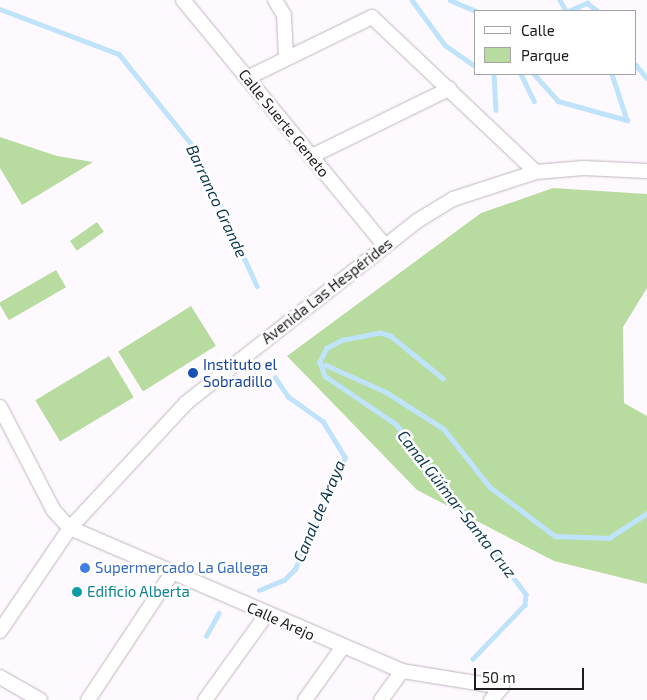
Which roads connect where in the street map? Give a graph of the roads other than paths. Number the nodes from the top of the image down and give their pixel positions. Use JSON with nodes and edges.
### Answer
{"nodes":[{"id":1,"x":183,"y":0,"type":"edge"},
{"id":2,"x":275,"y":0,"type":"edge"},
{"id":3,"x":286,"y":57,"type":"junction"},
{"id":4,"x":248,"y":78,"type":"junction"},
{"id":5,"x":449,"y":89,"type":"junction"},
{"id":6,"x":312,"y":156,"type":"junction"},
{"id":7,"x":647,"y":171,"type":"edge"},
{"id":8,"x":536,"y":172,"type":"junction"},
{"id":9,"x":385,"y":246,"type":"junction"},
{"id":10,"x":0,"y":407,"type":"edge"},
{"id":11,"x":70,"y":528,"type":"junction"},
{"id":12,"x":172,"y":573,"type":"junction"},
{"id":13,"x":266,"y":615,"type":"junction"},
{"id":14,"x":0,"y":631,"type":"edge"},
{"id":15,"x":342,"y":648,"type":"junction"},
{"id":16,"x":402,"y":671,"type":"junction"},
{"id":17,"x":0,"y":677,"type":"edge"},
{"id":18,"x":40,"y":700,"type":"edge"},
{"id":19,"x":88,"y":700,"type":"edge"},
{"id":20,"x":205,"y":700,"type":"edge"},
{"id":21,"x":304,"y":700,"type":"edge"},
{"id":22,"x":381,"y":700,"type":"edge"},
{"id":23,"x":490,"y":700,"type":"edge"}],
"edges":[{"from":1,"to":4,"type":"street","name":"Calle Suerte Geneto"},
{"from":2,"to":3,"type":"street"},
{"from":3,"to":4,"type":"street"},
{"from":3,"to":5,"type":"street"},
{"from":4,"to":6,"type":"street","name":"Calle Suerte Geneto"},
{"from":5,"to":6,"type":"street"},
{"from":5,"to":8,"type":"street"},
{"from":6,"to":9,"type":"street","name":"Calle Suerte Geneto"},
{"from":7,"to":8,"type":"street","name":"Avenida Las Hespérides"},
{"from":8,"to":9,"type":"street","name":"Avenida Las Hespérides"},
{"from":9,"to":11,"type":"street","name":"Avenida Las Hespérides"},
{"from":10,"to":11,"type":"street"},
{"from":11,"to":12,"type":"street","name":"Calle Arejo"},
{"from":11,"to":14,"type":"street","name":"Avenida Las Hespérides"},
{"from":12,"to":13,"type":"street","name":"Calle Arejo"},
{"from":12,"to":19,"type":"street"},
{"from":13,"to":15,"type":"street","name":"Calle Arejo"},
{"from":13,"to":20,"type":"street"},
{"from":15,"to":16,"type":"street","name":"Calle Arejo"},
{"from":15,"to":21,"type":"street"},
{"from":16,"to":22,"type":"street"},
{"from":16,"to":23,"type":"street","name":"Calle Arejo"},
{"from":17,"to":18,"type":"street"}]}
